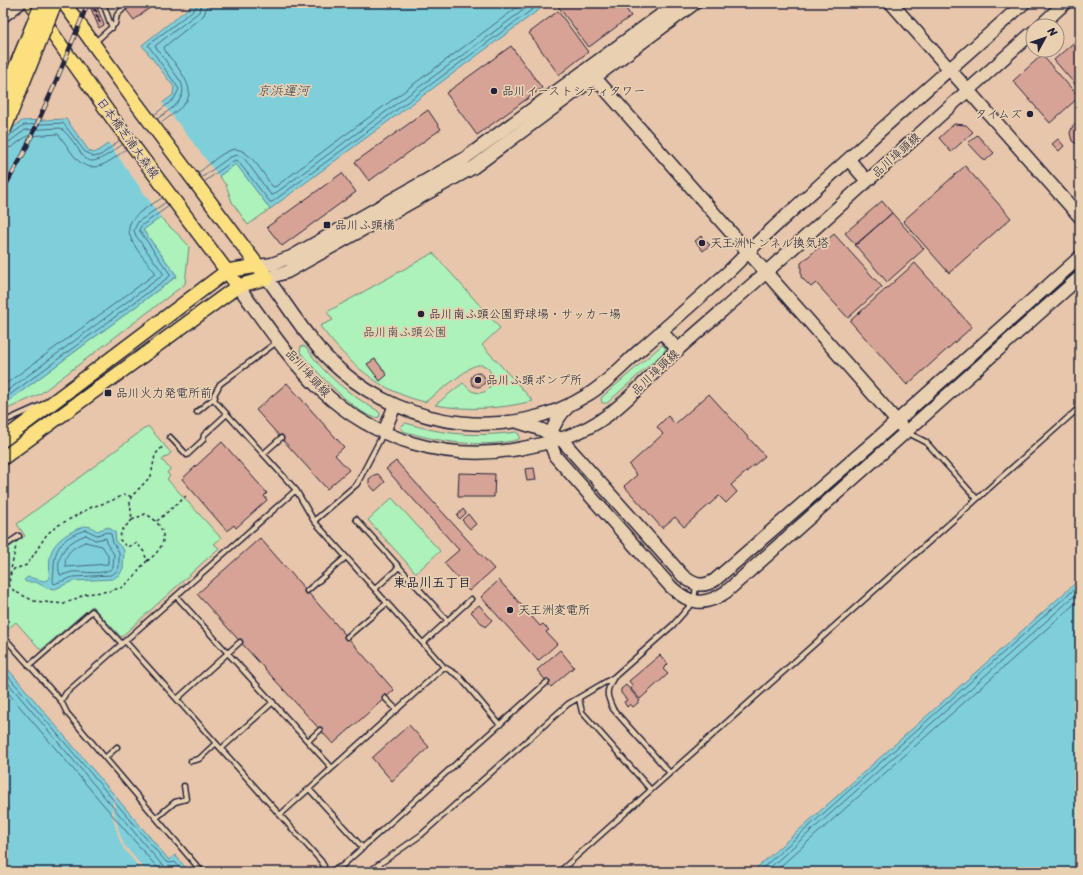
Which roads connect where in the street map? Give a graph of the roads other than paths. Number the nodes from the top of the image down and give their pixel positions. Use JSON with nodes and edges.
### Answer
{"nodes":[{"id":1,"x":20,"y":3,"type":"edge"},
{"id":2,"x":31,"y":3,"type":"edge"},
{"id":3,"x":43,"y":3,"type":"edge"},
{"id":4,"x":54,"y":3,"type":"edge"},
{"id":5,"x":64,"y":3,"type":"edge"},
{"id":6,"x":103,"y":3,"type":"edge"},
{"id":7,"x":677,"y":3,"type":"edge"},
{"id":8,"x":695,"y":3,"type":"edge"},
{"id":9,"x":891,"y":3,"type":"edge"},
{"id":10,"x":1024,"y":3,"type":"edge"},
{"id":11,"x":1065,"y":3,"type":"edge"},
{"id":12,"x":125,"y":7,"type":"dead end"},
{"id":13,"x":3,"y":16,"type":"edge"},
{"id":14,"x":1049,"y":18,"type":"edge"},
{"id":15,"x":112,"y":28,"type":"junction"},
{"id":16,"x":1025,"y":39,"type":"edge"},
{"id":17,"x":94,"y":43,"type":"junction"},
{"id":18,"x":950,"y":69,"type":"junction"},
{"id":19,"x":591,"y":74,"type":"junction"},
{"id":20,"x":969,"y":90,"type":"junction"},
{"id":21,"x":3,"y":100,"type":"edge"},
{"id":22,"x":3,"y":130,"type":"edge"},
{"id":23,"x":849,"y":160,"type":"junction"},
{"id":24,"x":868,"y":181,"type":"junction"},
{"id":25,"x":1080,"y":217,"type":"edge"},
{"id":26,"x":748,"y":252,"type":"junction"},
{"id":27,"x":1080,"y":257,"type":"edge"},
{"id":28,"x":258,"y":266,"type":"junction"},
{"id":29,"x":227,"y":271,"type":"junction"},
{"id":30,"x":766,"y":272,"type":"junction"},
{"id":31,"x":1080,"y":277,"type":"edge"},
{"id":32,"x":267,"y":278,"type":"junction"},
{"id":33,"x":238,"y":286,"type":"junction"},
{"id":34,"x":661,"y":331,"type":"junction"},
{"id":35,"x":279,"y":341,"type":"junction"},
{"id":36,"x":678,"y":350,"type":"junction"},
{"id":37,"x":66,"y":393,"type":"junction"},
{"id":38,"x":215,"y":397,"type":"junction"},
{"id":39,"x":575,"y":402,"type":"junction"},
{"id":40,"x":395,"y":405,"type":"junction"},
{"id":41,"x":1080,"y":407,"type":"edge"},
{"id":42,"x":198,"y":412,"type":"dead end"},
{"id":43,"x":227,"y":414,"type":"junction"},
{"id":44,"x":896,"y":421,"type":"junction"},
{"id":45,"x":3,"y":422,"type":"edge"},
{"id":46,"x":516,"y":422,"type":"junction"},
{"id":47,"x":384,"y":432,"type":"junction"},
{"id":48,"x":906,"y":432,"type":"junction"},
{"id":49,"x":6,"y":437,"type":"edge"},
{"id":50,"x":170,"y":437,"type":"dead end"},
{"id":51,"x":281,"y":438,"type":"dead end"},
{"id":52,"x":554,"y":438,"type":"junction"},
{"id":53,"x":263,"y":454,"type":"junction"},
{"id":54,"x":3,"y":458,"type":"edge"},
{"id":55,"x":296,"y":490,"type":"junction"},
{"id":56,"x":977,"y":500,"type":"junction"},
{"id":57,"x":356,"y":519,"type":"dead end"},
{"id":58,"x":314,"y":521,"type":"junction"},
{"id":59,"x":19,"y":536,"type":"road end"},
{"id":60,"x":3,"y":547,"type":"edge"},
{"id":61,"x":346,"y":557,"type":"junction"},
{"id":62,"x":399,"y":567,"type":"junction"},
{"id":63,"x":696,"y":585,"type":"junction"},
{"id":64,"x":375,"y":589,"type":"junction"},
{"id":65,"x":307,"y":591,"type":"dead end"},
{"id":66,"x":176,"y":596,"type":"junction"},
{"id":67,"x":471,"y":599,"type":"dead end"},
{"id":68,"x":694,"y":601,"type":"junction"},
{"id":69,"x":387,"y":602,"type":"junction"},
{"id":70,"x":447,"y":620,"type":"junction"},
{"id":71,"x":3,"y":636,"type":"edge"},
{"id":72,"x":347,"y":637,"type":"dead end"},
{"id":73,"x":124,"y":642,"type":"junction"},
{"id":74,"x":240,"y":642,"type":"dead end"},
{"id":75,"x":423,"y":643,"type":"junction"},
{"id":76,"x":228,"y":653,"type":"junction"},
{"id":77,"x":29,"y":666,"type":"junction"},
{"id":78,"x":444,"y":667,"type":"junction"},
{"id":79,"x":614,"y":677,"type":"junction"},
{"id":80,"x":547,"y":682,"type":"dead end"},
{"id":81,"x":385,"y":698,"type":"dead end"},
{"id":82,"x":177,"y":699,"type":"junction"},
{"id":83,"x":579,"y":699,"type":"junction"},
{"id":84,"x":61,"y":701,"type":"junction"},
{"id":85,"x":273,"y":702,"type":"junction"},
{"id":86,"x":397,"y":710,"type":"junction"},
{"id":87,"x":500,"y":725,"type":"junction"},
{"id":88,"x":320,"y":730,"type":"dead end"},
{"id":89,"x":308,"y":741,"type":"junction"},
{"id":90,"x":216,"y":743,"type":"junction"},
{"id":91,"x":117,"y":748,"type":"dead end"},
{"id":92,"x":221,"y":749,"type":"junction"},
{"id":93,"x":105,"y":758,"type":"junction"},
{"id":94,"x":191,"y":761,"type":"dead end"},
{"id":95,"x":332,"y":768,"type":"junction"},
{"id":96,"x":670,"y":773,"type":"junction"},
{"id":97,"x":184,"y":786,"type":"dead end"},
{"id":98,"x":309,"y":789,"type":"junction"},
{"id":99,"x":651,"y":790,"type":"junction"},
{"id":100,"x":280,"y":815,"type":"junction"},
{"id":101,"x":156,"y":818,"type":"junction"},
{"id":102,"x":362,"y":848,"type":"junction"},
{"id":103,"x":202,"y":872,"type":"edge"},
{"id":104,"x":324,"y":872,"type":"edge"},
{"id":105,"x":329,"y":872,"type":"edge"},
{"id":106,"x":368,"y":872,"type":"edge"},
{"id":107,"x":559,"y":872,"type":"edge"}],
"edges":[{"from":1,"to":13,"type":"street"},
{"from":2,"to":29,"type":"main road","name":"日本橋芝浦大森線"},
{"from":3,"to":21,"type":"highway","bridge":true},
{"from":4,"to":22,"type":"highway","bridge":true},
{"from":5,"to":17,"type":"main road"},
{"from":6,"to":15,"type":"lane"},
{"from":7,"to":19,"type":"street"},
{"from":8,"to":19,"type":"street"},
{"from":9,"to":18,"type":"street"},
{"from":10,"to":18,"type":"street","name":"品川埠頭線"},
{"from":11,"to":14,"type":"street"},
{"from":12,"to":15,"type":"lane"},
{"from":15,"to":17,"type":"lane"},
{"from":16,"to":20,"type":"street","name":"品川埠頭線"},
{"from":17,"to":28,"type":"main road"},
{"from":18,"to":20,"type":"street"},
{"from":18,"to":23,"type":"street","name":"品川埠頭線"},
{"from":19,"to":26,"type":"street"},
{"from":19,"to":28,"type":"street"},
{"from":19,"to":32,"type":"street"},
{"from":20,"to":24,"type":"street","name":"品川埠頭線"},
{"from":20,"to":25,"type":"street"},
{"from":23,"to":24,"type":"street"},
{"from":23,"to":26,"type":"street","name":"品川埠頭線"},
{"from":24,"to":30,"type":"street","name":"品川埠頭線"},
{"from":26,"to":30,"type":"street"},
{"from":26,"to":34,"type":"street","name":"品川埠頭線"},
{"from":27,"to":44,"type":"street"},
{"from":28,"to":29,"type":"main road"},
{"from":28,"to":32,"type":"main road"},
{"from":29,"to":33,"type":"main road","name":"日本橋芝浦大森線"},
{"from":29,"to":37,"type":"main road"},
{"from":30,"to":36,"type":"street","name":"品川埠頭線"},
{"from":30,"to":44,"type":"street"},
{"from":31,"to":48,"type":"street"},
{"from":32,"to":33,"type":"main road"},
{"from":32,"to":40,"type":"street","name":"品川埠頭線"},
{"from":33,"to":35,"type":"street","name":"品川埠頭線"},
{"from":33,"to":54,"type":"main road"},
{"from":34,"to":36,"type":"street"},
{"from":34,"to":39,"type":"street","name":"品川埠頭線"},
{"from":35,"to":38,"type":"lane"},
{"from":35,"to":47,"type":"street","name":"品川埠頭線"},
{"from":36,"to":52,"type":"street","name":"品川埠頭線"},
{"from":37,"to":45,"type":"lane"},
{"from":37,"to":49,"type":"main road"},
{"from":38,"to":42,"type":"lane"},
{"from":38,"to":43,"type":"lane"},
{"from":39,"to":46,"type":"street","name":"品川埠頭線"},
{"from":39,"to":52,"type":"street"},
{"from":40,"to":46,"type":"street","name":"品川埠頭線"},
{"from":40,"to":47,"type":"street"},
{"from":41,"to":56,"type":"lane"},
{"from":43,"to":50,"type":"lane"},
{"from":43,"to":53,"type":"lane"},
{"from":44,"to":48,"type":"street"},
{"from":44,"to":63,"type":"street"},
{"from":46,"to":52,"type":"street"},
{"from":47,"to":52,"type":"street","name":"品川埠頭線"},
{"from":47,"to":58,"type":"lane"},
{"from":48,"to":56,"type":"lane"},
{"from":48,"to":68,"type":"street"},
{"from":51,"to":53,"type":"lane"},
{"from":52,"to":63,"type":"street"},
{"from":52,"to":68,"type":"street"},
{"from":53,"to":55,"type":"lane"},
{"from":55,"to":58,"type":"lane"},
{"from":55,"to":66,"type":"lane"},
{"from":56,"to":96,"type":"lane"},
{"from":57,"to":62,"type":"lane"},
{"from":58,"to":61,"type":"lane"},
{"from":59,"to":60,"type":"lane"},
{"from":61,"to":64,"type":"lane"},
{"from":61,"to":65,"type":"lane"},
{"from":62,"to":64,"type":"lane"},
{"from":62,"to":70,"type":"lane"},
{"from":63,"to":68,"type":"lane"},
{"from":64,"to":69,"type":"lane"},
{"from":66,"to":73,"type":"lane"},
{"from":66,"to":76,"type":"lane"},
{"from":67,"to":70,"type":"lane"},
{"from":68,"to":79,"type":"lane"},
{"from":69,"to":72,"type":"lane"},
{"from":69,"to":75,"type":"lane"},
{"from":70,"to":75,"type":"lane"},
{"from":71,"to":77,"type":"lane"},
{"from":73,"to":77,"type":"lane"},
{"from":73,"to":82,"type":"lane"},
{"from":73,"to":84,"type":"lane"},
{"from":74,"to":76,"type":"lane"},
{"from":75,"to":78,"type":"lane"},
{"from":76,"to":82,"type":"lane"},
{"from":76,"to":85,"type":"lane"},
{"from":77,"to":84,"type":"lane"},
{"from":78,"to":86,"type":"lane"},
{"from":78,"to":87,"type":"lane"},
{"from":79,"to":83,"type":"lane"},
{"from":79,"to":96,"type":"lane"},
{"from":80,"to":87,"type":"lane"},
{"from":81,"to":86,"type":"lane"},
{"from":82,"to":90,"type":"lane"},
{"from":83,"to":99,"type":"lane"},
{"from":83,"to":106,"type":"lane"},
{"from":84,"to":93,"type":"lane"},
{"from":85,"to":89,"type":"lane"},
{"from":85,"to":92,"type":"lane"},
{"from":86,"to":95,"type":"lane"},
{"from":87,"to":102,"type":"lane"},
{"from":88,"to":89,"type":"lane"},
{"from":89,"to":95,"type":"lane"},
{"from":90,"to":92,"type":"lane"},
{"from":90,"to":94,"type":"lane"},
{"from":91,"to":93,"type":"lane"},
{"from":92,"to":100,"type":"lane"},
{"from":93,"to":101,"type":"lane"},
{"from":95,"to":98,"type":"lane"},
{"from":96,"to":99,"type":"lane"},
{"from":97,"to":101,"type":"lane"},
{"from":98,"to":100,"type":"lane"},
{"from":98,"to":102,"type":"lane"},
{"from":99,"to":107,"type":"lane"},
{"from":100,"to":104,"type":"lane"},
{"from":101,"to":103,"type":"lane"},
{"from":102,"to":105,"type":"lane"}]}
